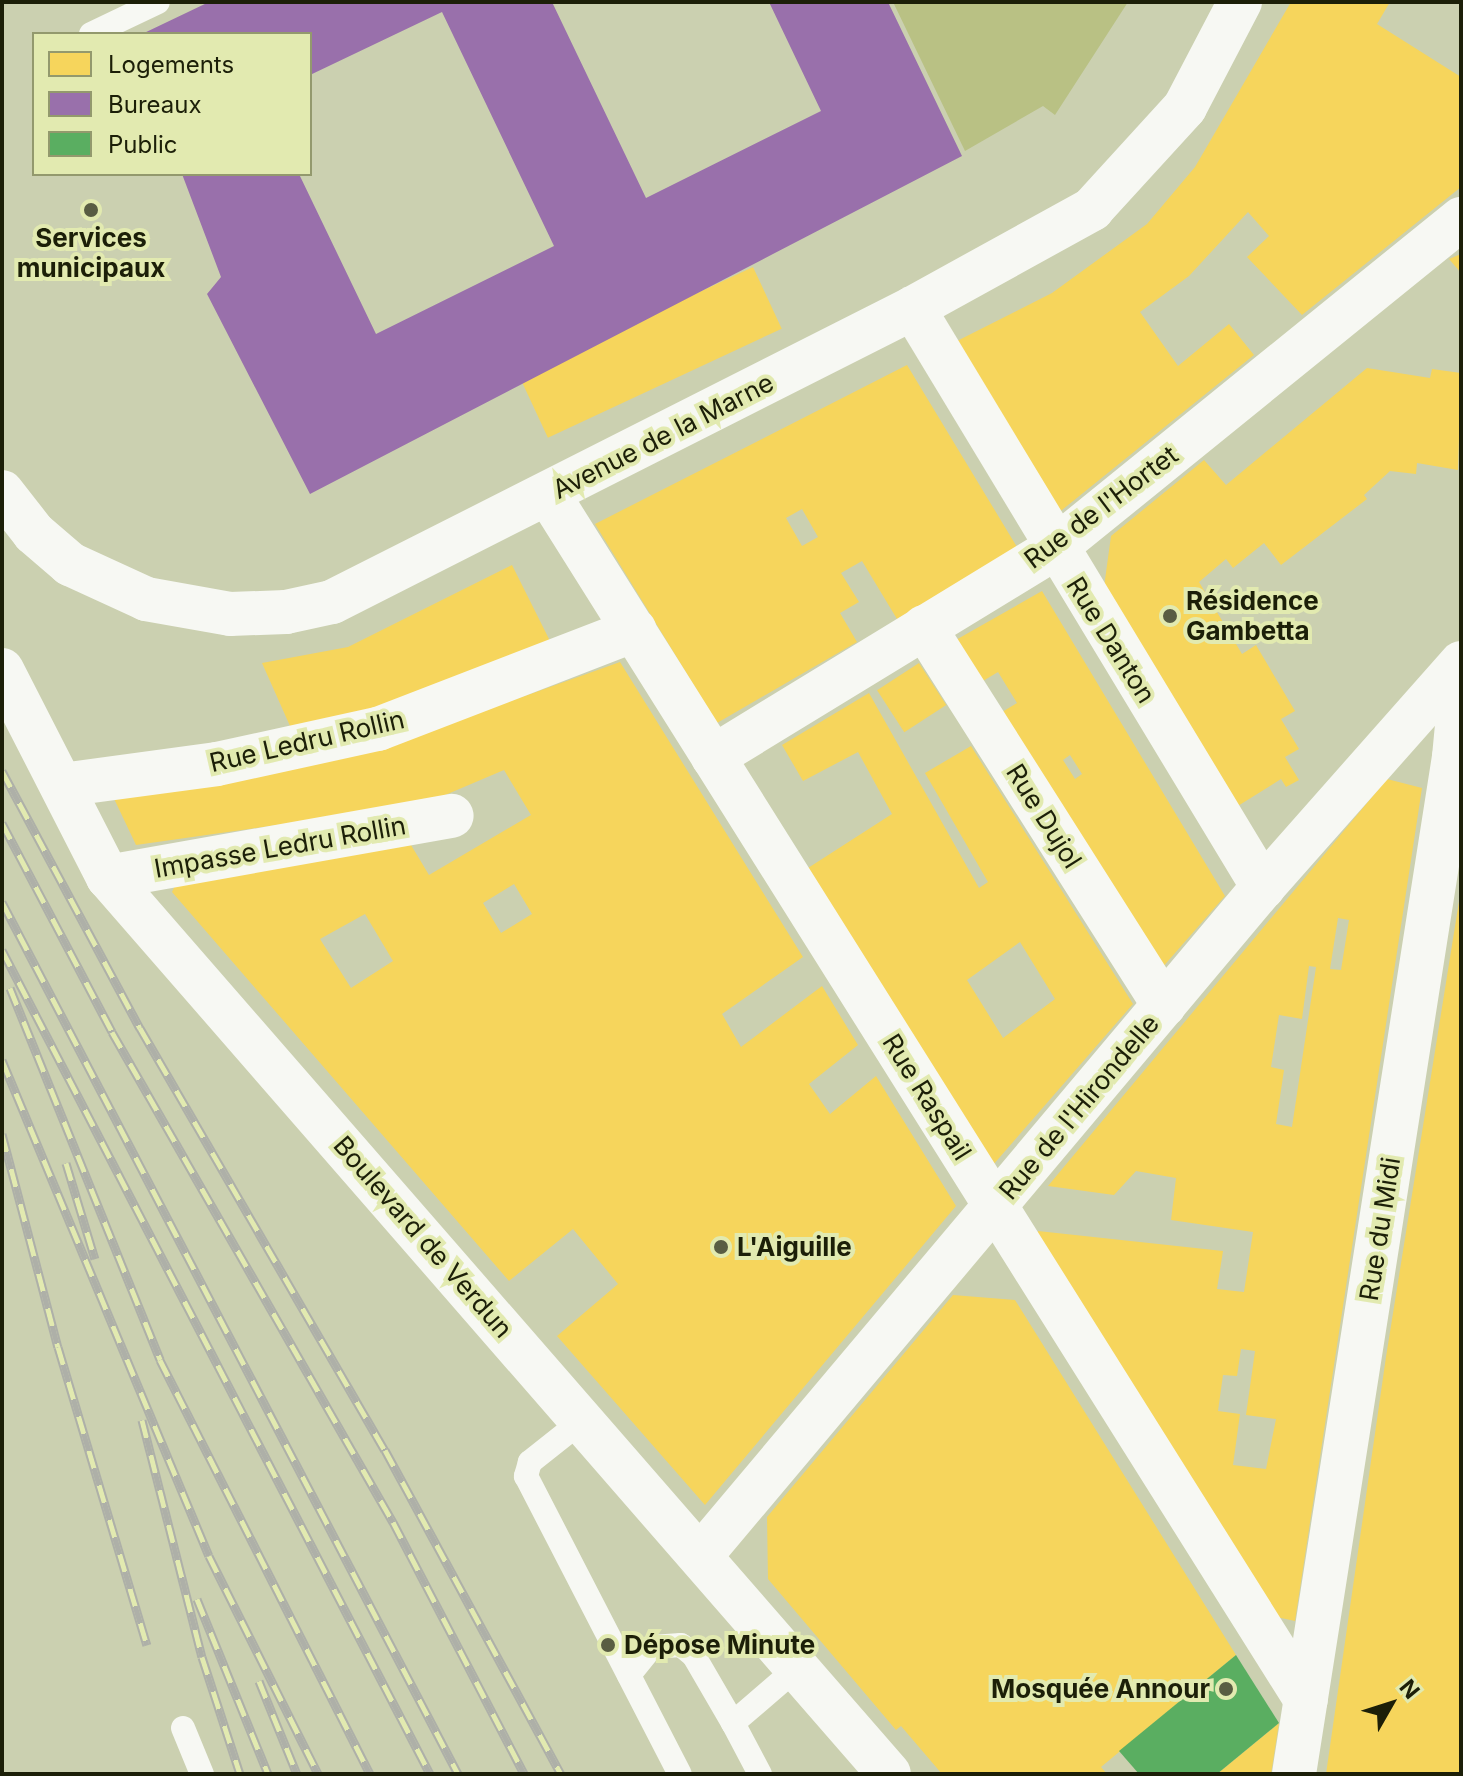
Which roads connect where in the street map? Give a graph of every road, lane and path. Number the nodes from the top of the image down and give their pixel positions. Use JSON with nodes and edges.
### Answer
{"nodes":[{"id":1,"x":158,"y":2,"type":"edge"},
{"id":2,"x":1240,"y":2,"type":"edge"},
{"id":3,"x":95,"y":32,"type":"edge"},
{"id":4,"x":1461,"y":219,"type":"edge"},
{"id":5,"x":913,"y":308,"type":"junction"},
{"id":6,"x":2,"y":492,"type":"edge"},
{"id":7,"x":548,"y":494,"type":"junction"},
{"id":8,"x":1055,"y":548,"type":"junction"},
{"id":9,"x":924,"y":627,"type":"junction"},
{"id":10,"x":635,"y":630,"type":"junction"},
{"id":11,"x":1461,"y":663,"type":"edge"},
{"id":12,"x":2,"y":670,"type":"edge"},
{"id":13,"x":1461,"y":683,"type":"edge"},
{"id":14,"x":713,"y":757,"type":"junction"},
{"id":15,"x":1457,"y":758,"type":"edge"},
{"id":16,"x":62,"y":785,"type":"junction"},
{"id":17,"x":452,"y":816,"type":"dead end"},
{"id":18,"x":108,"y":877,"type":"junction"},
{"id":19,"x":1263,"y":887,"type":"junction"},
{"id":20,"x":1164,"y":1005,"type":"junction"},
{"id":21,"x":996,"y":1206,"type":"junction"},
{"id":22,"x":583,"y":1420,"type":"junction"},
{"id":23,"x":701,"y":1555,"type":"junction"},
{"id":24,"x":798,"y":1667,"type":"junction"},
{"id":25,"x":629,"y":1675,"type":"junction"},
{"id":26,"x":1306,"y":1700,"type":"junction"},
{"id":27,"x":733,"y":1723,"type":"junction"},
{"id":28,"x":183,"y":1728,"type":"dead end"},
{"id":29,"x":202,"y":1774,"type":"edge"},
{"id":30,"x":680,"y":1774,"type":"edge"},
{"id":31,"x":760,"y":1774,"type":"edge"},
{"id":32,"x":889,"y":1774,"type":"edge"},
{"id":33,"x":1294,"y":1774,"type":"edge"}],
"edges":[{"from":1,"to":3,"type":"lane"},
{"from":2,"to":5,"type":"street","name":"Avenue de la Marne"},
{"from":4,"to":8,"type":"street","name":"Rue de l'Hortet"},
{"from":5,"to":7,"type":"street","name":"Avenue de la Marne"},
{"from":5,"to":8,"type":"street","name":"Rue Danton"},
{"from":6,"to":7,"type":"street","name":"Avenue de la Marne"},
{"from":7,"to":10,"type":"street","name":"Rue Raspail"},
{"from":8,"to":9,"type":"street","name":"Rue de l'Hortet"},
{"from":8,"to":19,"type":"street","name":"Rue Danton"},
{"from":9,"to":14,"type":"street","name":"Rue de l'Hortet"},
{"from":9,"to":20,"type":"street","name":"Rue Dujol"},
{"from":10,"to":14,"type":"street","name":"Rue Raspail"},
{"from":10,"to":16,"type":"street","name":"Rue Ledru Rollin"},
{"from":11,"to":19,"type":"street","name":"Rue de l'Hirondelle"},
{"from":12,"to":16,"type":"street","name":"Boulevard de Verdun"},
{"from":13,"to":15,"type":"street","name":"Rue du Midi"},
{"from":14,"to":21,"type":"street","name":"Rue Raspail"},
{"from":15,"to":26,"type":"street","name":"Rue du Midi"},
{"from":16,"to":18,"type":"street","name":"Boulevard de Verdun"},
{"from":17,"to":18,"type":"street","name":"Impasse Ledru Rollin"},
{"from":18,"to":22,"type":"street","name":"Boulevard de Verdun"},
{"from":19,"to":20,"type":"street","name":"Rue de l'Hirondelle"},
{"from":20,"to":21,"type":"street","name":"Rue de l'Hirondelle"},
{"from":21,"to":23,"type":"street","name":"Rue de l'Hirondelle"},
{"from":21,"to":26,"type":"street","name":"Rue Raspail"},
{"from":22,"to":23,"type":"street","name":"Boulevard de Verdun"},
{"from":22,"to":25,"type":"lane"},
{"from":23,"to":24,"type":"street","name":"Boulevard de Verdun"},
{"from":24,"to":27,"type":"lane"},
{"from":24,"to":32,"type":"street","name":"Boulevard de Verdun"},
{"from":25,"to":27,"type":"lane"},
{"from":25,"to":30,"type":"lane"},
{"from":26,"to":33,"type":"street","name":"Rue du Midi"},
{"from":27,"to":31,"type":"lane"},
{"from":28,"to":29,"type":"lane"}]}
